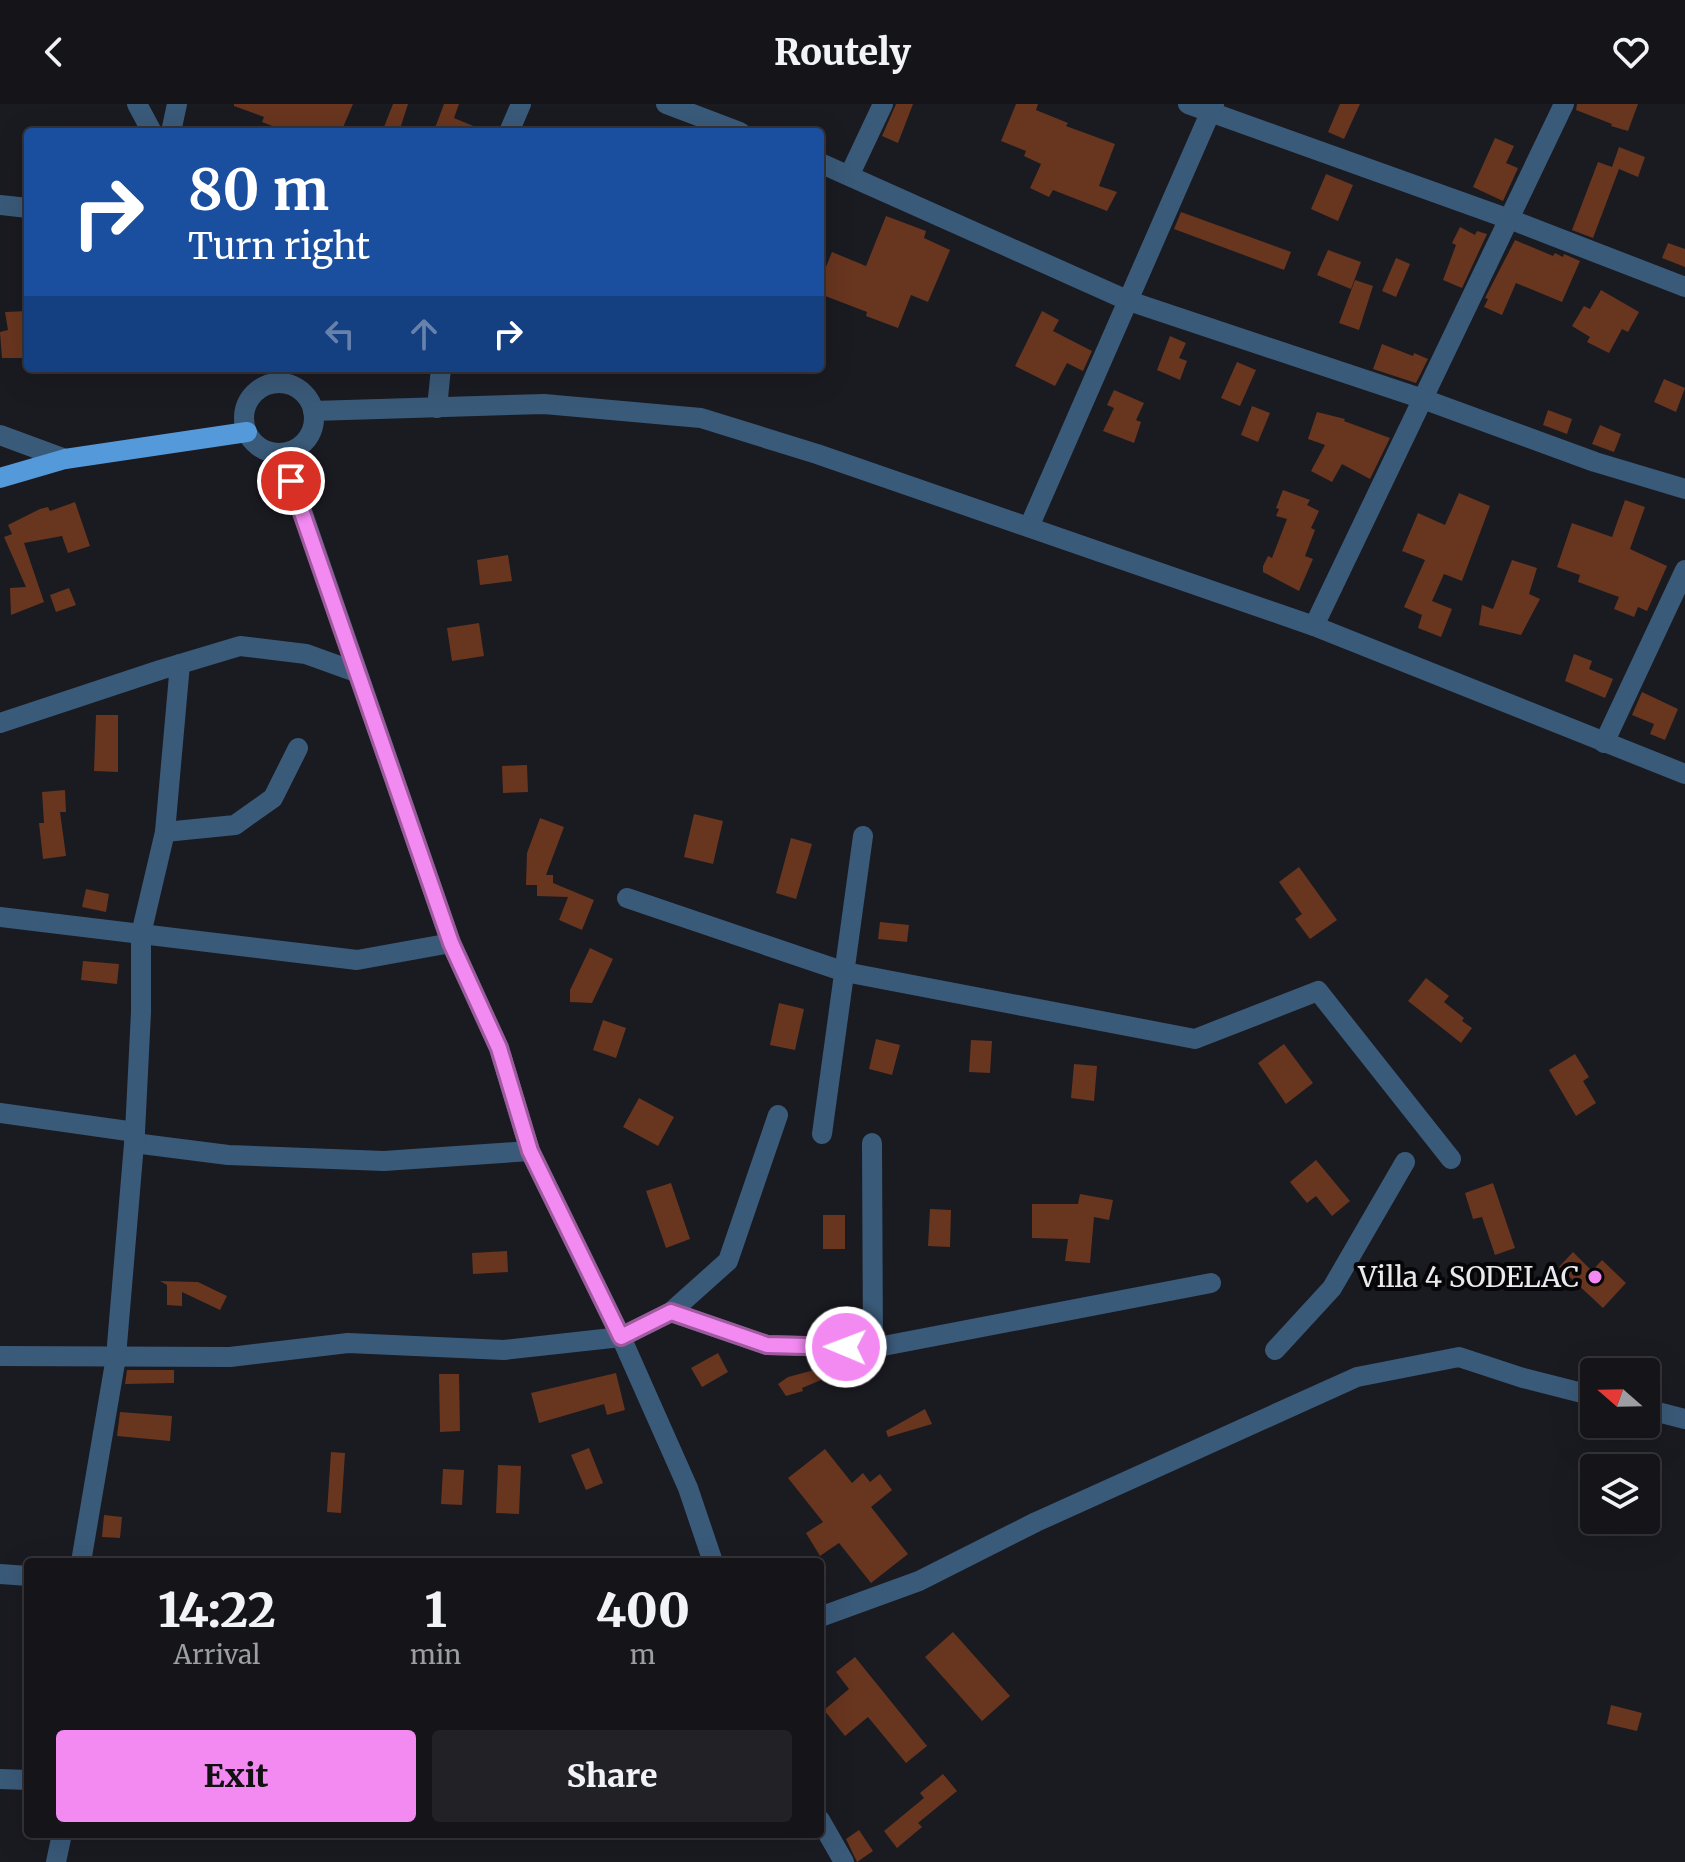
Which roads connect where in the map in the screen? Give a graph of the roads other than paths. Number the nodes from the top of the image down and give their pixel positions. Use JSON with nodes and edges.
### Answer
{"nodes":[{"id":1,"x":137,"y":104,"type":"edge"},
{"id":2,"x":177,"y":104,"type":"edge"},
{"id":3,"x":521,"y":104,"type":"edge"},
{"id":4,"x":666,"y":104,"type":"edge"},
{"id":5,"x":883,"y":104,"type":"edge"},
{"id":6,"x":1188,"y":104,"type":"edge"},
{"id":7,"x":1564,"y":104,"type":"edge"},
{"id":8,"x":1212,"y":108,"type":"edge"},
{"id":9,"x":150,"y":128,"type":"edge"},
{"id":10,"x":172,"y":128,"type":"edge"},
{"id":11,"x":511,"y":128,"type":"edge"},
{"id":12,"x":729,"y":128,"type":"edge"},
{"id":13,"x":824,"y":164,"type":"edge"},
{"id":14,"x":850,"y":174,"type":"junction"},
{"id":15,"x":0,"y":205,"type":"edge"},
{"id":16,"x":24,"y":208,"type":"edge"},
{"id":17,"x":1509,"y":219,"type":"junction"},
{"id":18,"x":1685,"y":287,"type":"edge"},
{"id":19,"x":1129,"y":301,"type":"junction"},
{"id":20,"x":441,"y":372,"type":"edge"},
{"id":21,"x":266,"y":376,"type":"edge"},
{"id":22,"x":1423,"y":399,"type":"junction"},
{"id":23,"x":437,"y":408,"type":"junction"},
{"id":24,"x":313,"y":411,"type":"junction"},
{"id":25,"x":247,"y":432,"type":"junction"},
{"id":26,"x":0,"y":435,"type":"edge"},
{"id":27,"x":282,"y":453,"type":"junction"},
{"id":28,"x":65,"y":459,"type":"junction"},
{"id":29,"x":0,"y":478,"type":"edge"},
{"id":30,"x":1685,"y":489,"type":"edge"},
{"id":31,"x":1029,"y":527,"type":"junction"},
{"id":32,"x":1685,"y":570,"type":"edge"},
{"id":33,"x":1314,"y":626,"type":"junction"},
{"id":34,"x":180,"y":664,"type":"junction"},
{"id":35,"x":356,"y":672,"type":"junction"},
{"id":36,"x":0,"y":723,"type":"edge"},
{"id":37,"x":1604,"y":743,"type":"junction"},
{"id":38,"x":298,"y":748,"type":"dead end"},
{"id":39,"x":1685,"y":774,"type":"edge"},
{"id":40,"x":165,"y":832,"type":"junction"},
{"id":41,"x":863,"y":836,"type":"dead end"},
{"id":42,"x":627,"y":898,"type":"dead end"},
{"id":43,"x":0,"y":917,"type":"edge"},
{"id":44,"x":141,"y":934,"type":"junction"},
{"id":45,"x":451,"y":943,"type":"junction"},
{"id":46,"x":845,"y":972,"type":"junction"},
{"id":47,"x":0,"y":1113,"type":"edge"},
{"id":48,"x":778,"y":1115,"type":"dead end"},
{"id":49,"x":822,"y":1134,"type":"dead end"},
{"id":50,"x":134,"y":1137,"type":"junction"},
{"id":51,"x":872,"y":1143,"type":"dead end"},
{"id":52,"x":530,"y":1151,"type":"junction"},
{"id":53,"x":1451,"y":1159,"type":"dead end"},
{"id":54,"x":1405,"y":1162,"type":"dead end"},
{"id":55,"x":1211,"y":1283,"type":"dead end"},
{"id":56,"x":671,"y":1312,"type":"junction"},
{"id":57,"x":621,"y":1337,"type":"junction"},
{"id":58,"x":873,"y":1348,"type":"junction"},
{"id":59,"x":1275,"y":1350,"type":"dead end"},
{"id":60,"x":0,"y":1356,"type":"edge"},
{"id":61,"x":116,"y":1357,"type":"junction"},
{"id":62,"x":1580,"y":1392,"type":"edge"},
{"id":63,"x":1660,"y":1413,"type":"edge"},
{"id":64,"x":1685,"y":1419,"type":"edge"},
{"id":65,"x":82,"y":1558,"type":"edge"},
{"id":66,"x":712,"y":1558,"type":"edge"},
{"id":67,"x":0,"y":1574,"type":"edge"},
{"id":68,"x":24,"y":1576,"type":"edge"},
{"id":69,"x":824,"y":1616,"type":"edge"},
{"id":70,"x":0,"y":1779,"type":"edge"},
{"id":71,"x":24,"y":1780,"type":"edge"},
{"id":72,"x":824,"y":1827,"type":"edge"},
{"id":73,"x":61,"y":1838,"type":"edge"},
{"id":74,"x":56,"y":1862,"type":"edge"},
{"id":75,"x":844,"y":1862,"type":"edge"}],
"edges":[{"from":1,"to":9,"type":"street"},
{"from":2,"to":10,"type":"street"},
{"from":3,"to":11,"type":"street"},
{"from":4,"to":12,"type":"street"},
{"from":5,"to":14,"type":"street"},
{"from":6,"to":8,"type":"street"},
{"from":7,"to":17,"type":"street"},
{"from":8,"to":17,"type":"street"},
{"from":8,"to":19,"type":"street"},
{"from":13,"to":14,"type":"street"},
{"from":14,"to":19,"type":"street"},
{"from":15,"to":16,"type":"street"},
{"from":17,"to":18,"type":"street"},
{"from":17,"to":22,"type":"street"},
{"from":19,"to":22,"type":"street"},
{"from":19,"to":31,"type":"street"},
{"from":20,"to":23,"type":"street"},
{"from":21,"to":24,"type":"street"},
{"from":21,"to":25,"type":"street"},
{"from":22,"to":30,"type":"street"},
{"from":22,"to":33,"type":"street"},
{"from":23,"to":24,"type":"street"},
{"from":23,"to":31,"type":"street"},
{"from":24,"to":27,"type":"street"},
{"from":25,"to":27,"type":"street"},
{"from":25,"to":28,"type":"main road"},
{"from":26,"to":28,"type":"street"},
{"from":27,"to":35,"type":"street"},
{"from":28,"to":29,"type":"main road"},
{"from":31,"to":33,"type":"street"},
{"from":32,"to":37,"type":"street"},
{"from":33,"to":37,"type":"street"},
{"from":34,"to":35,"type":"street"},
{"from":34,"to":36,"type":"street"},
{"from":34,"to":40,"type":"street"},
{"from":35,"to":45,"type":"street"},
{"from":37,"to":39,"type":"street"},
{"from":38,"to":40,"type":"street"},
{"from":40,"to":44,"type":"street"},
{"from":41,"to":46,"type":"street"},
{"from":42,"to":46,"type":"street"},
{"from":43,"to":44,"type":"street"},
{"from":44,"to":45,"type":"street"},
{"from":44,"to":50,"type":"street"},
{"from":45,"to":52,"type":"street"},
{"from":46,"to":49,"type":"street"},
{"from":46,"to":53,"type":"street"},
{"from":47,"to":50,"type":"street"},
{"from":48,"to":56,"type":"street"},
{"from":50,"to":52,"type":"street"},
{"from":50,"to":61,"type":"street"},
{"from":51,"to":58,"type":"street"},
{"from":52,"to":57,"type":"street"},
{"from":54,"to":59,"type":"street"},
{"from":55,"to":58,"type":"street"},
{"from":56,"to":57,"type":"street"},
{"from":56,"to":58,"type":"street"},
{"from":57,"to":61,"type":"street"},
{"from":57,"to":66,"type":"street"},
{"from":60,"to":61,"type":"street"},
{"from":61,"to":65,"type":"street"},
{"from":62,"to":69,"type":"street"},
{"from":63,"to":64,"type":"street"},
{"from":67,"to":68,"type":"street"},
{"from":70,"to":71,"type":"street"},
{"from":72,"to":75,"type":"street"},
{"from":73,"to":74,"type":"street"}]}
